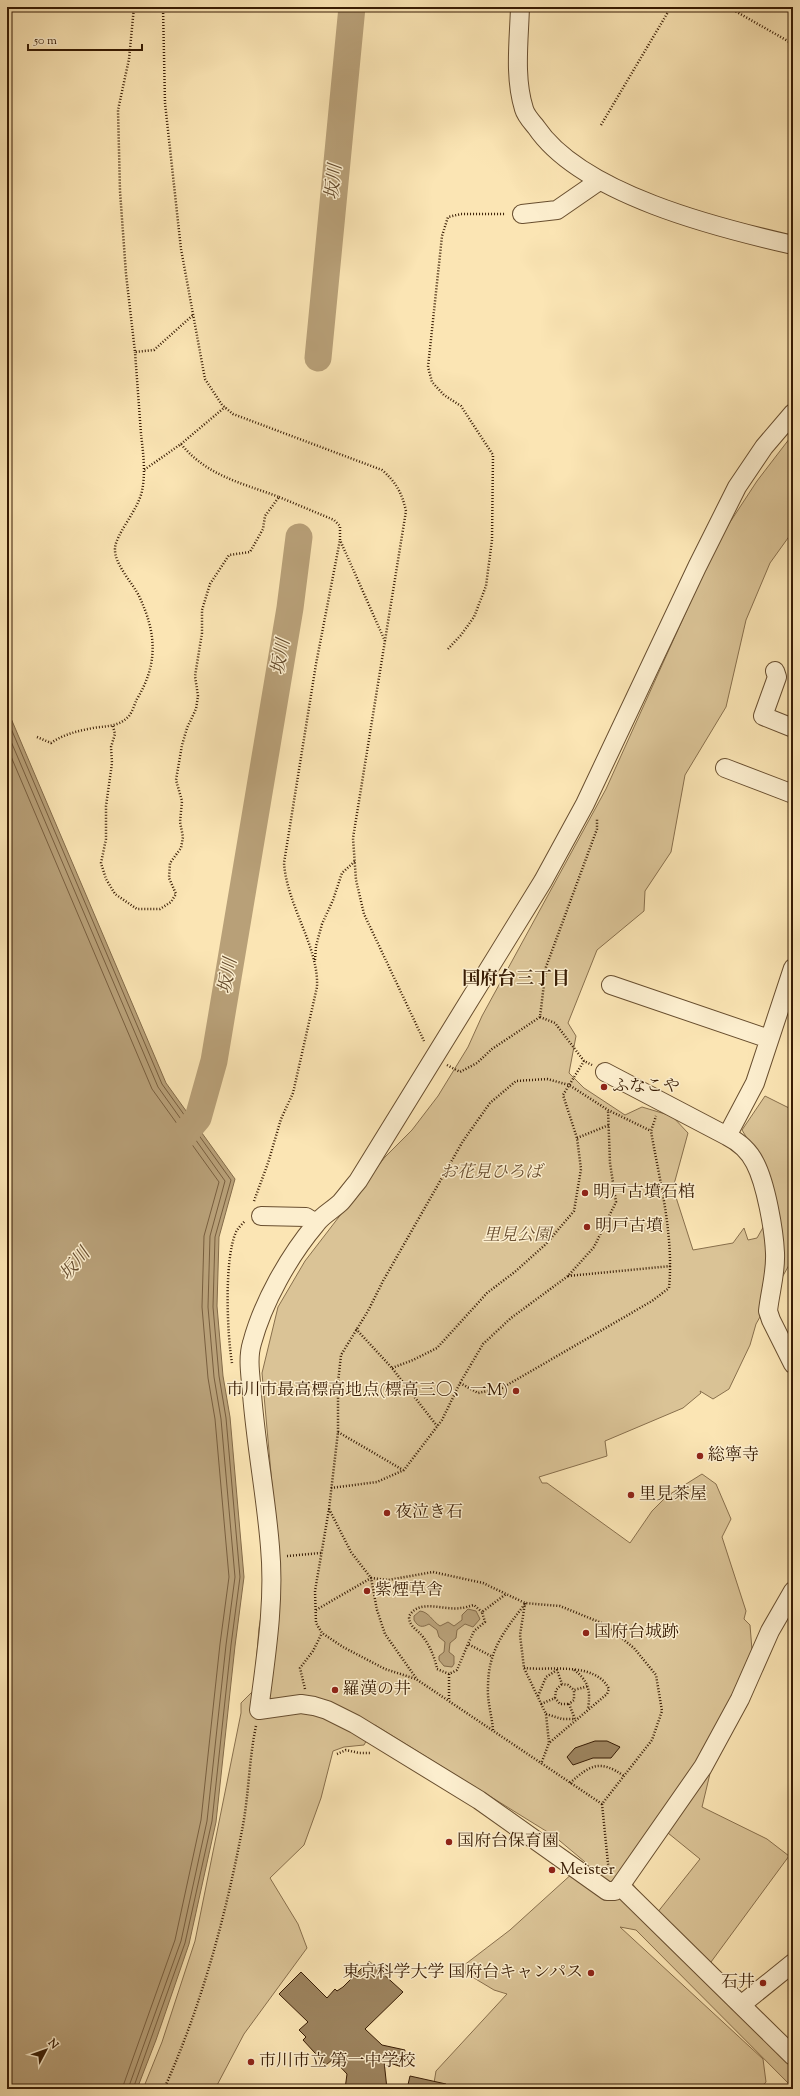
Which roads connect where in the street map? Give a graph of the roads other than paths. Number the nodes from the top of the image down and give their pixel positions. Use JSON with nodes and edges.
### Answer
{"nodes":[{"id":1,"x":520,"y":7,"type":"edge"},
{"id":2,"x":599,"y":181,"type":"junction"},
{"id":3,"x":522,"y":214,"type":"road end"},
{"id":4,"x":793,"y":245,"type":"edge"},
{"id":5,"x":793,"y":413,"type":"edge"},
{"id":6,"x":775,"y":671,"type":"dead end"},
{"id":7,"x":793,"y":728,"type":"edge"},
{"id":8,"x":725,"y":768,"type":"dead end"},
{"id":9,"x":793,"y":794,"type":"edge"},
{"id":10,"x":793,"y":968,"type":"edge"},
{"id":11,"x":611,"y":985,"type":"dead end"},
{"id":12,"x":769,"y":1039,"type":"junction"},
{"id":13,"x":605,"y":1072,"type":"dead end"},
{"id":14,"x":727,"y":1136,"type":"junction"},
{"id":15,"x":256,"y":1216,"type":"road end"},
{"id":16,"x":316,"y":1223,"type":"junction"},
{"id":17,"x":793,"y":1364,"type":"edge"},
{"id":18,"x":793,"y":1591,"type":"edge"},
{"id":19,"x":620,"y":1886,"type":"junction"},
{"id":20,"x":793,"y":1963,"type":"edge"},
{"id":21,"x":741,"y":2005,"type":"junction"},
{"id":22,"x":793,"y":2056,"type":"edge"}],
"edges":[{"from":1,"to":2,"type":"street"},
{"from":2,"to":3,"type":"street"},
{"from":2,"to":4,"type":"street"},
{"from":5,"to":16,"type":"street"},
{"from":6,"to":7,"type":"street"},
{"from":8,"to":9,"type":"street"},
{"from":10,"to":12,"type":"street"},
{"from":11,"to":12,"type":"street"},
{"from":12,"to":14,"type":"street"},
{"from":13,"to":14,"type":"street"},
{"from":14,"to":17,"type":"street"},
{"from":15,"to":16,"type":"street"},
{"from":16,"to":19,"type":"street"},
{"from":18,"to":19,"type":"street"},
{"from":19,"to":21,"type":"street"},
{"from":20,"to":21,"type":"street"},
{"from":21,"to":22,"type":"street"}]}
